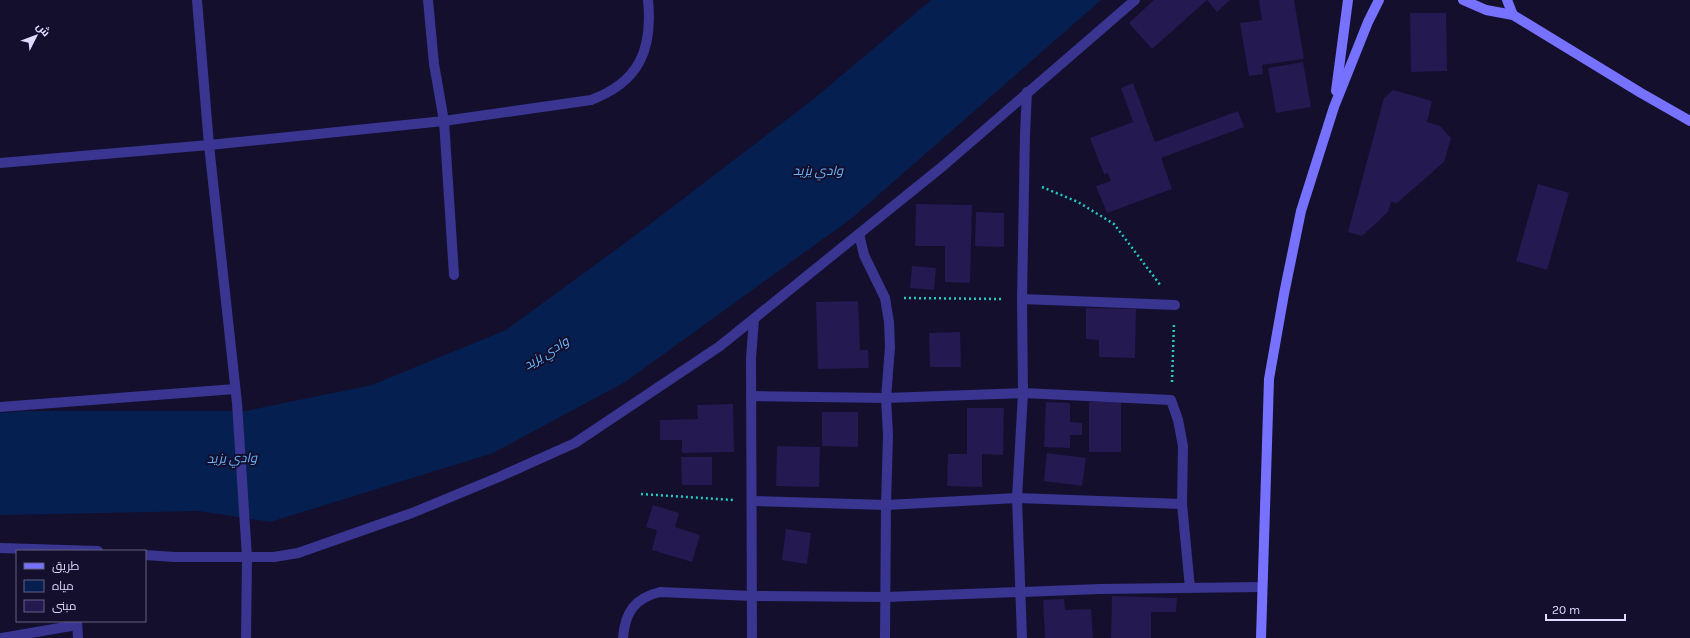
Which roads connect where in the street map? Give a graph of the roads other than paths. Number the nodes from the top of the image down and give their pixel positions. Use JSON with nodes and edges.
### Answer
{"nodes":[{"id":1,"x":197,"y":0,"type":"edge"},
{"id":2,"x":428,"y":0,"type":"edge"},
{"id":3,"x":648,"y":0,"type":"edge"},
{"id":4,"x":1135,"y":0,"type":"edge"},
{"id":5,"x":1348,"y":0,"type":"edge"},
{"id":6,"x":1379,"y":0,"type":"edge"},
{"id":7,"x":1463,"y":0,"type":"edge"},
{"id":8,"x":1507,"y":0,"type":"edge"},
{"id":9,"x":1513,"y":15,"type":"junction"},
{"id":10,"x":1027,"y":92,"type":"junction"},
{"id":11,"x":1334,"y":107,"type":"junction"},
{"id":12,"x":444,"y":121,"type":"junction"},
{"id":13,"x":1690,"y":122,"type":"edge"},
{"id":14,"x":209,"y":145,"type":"junction"},
{"id":15,"x":0,"y":163,"type":"edge"},
{"id":16,"x":859,"y":234,"type":"junction"},
{"id":17,"x":454,"y":275,"type":"dead end"},
{"id":18,"x":1022,"y":299,"type":"junction"},
{"id":19,"x":1175,"y":305,"type":"road end"},
{"id":20,"x":754,"y":319,"type":"junction"},
{"id":21,"x":235,"y":389,"type":"junction"},
{"id":22,"x":1023,"y":393,"type":"junction"},
{"id":23,"x":751,"y":396,"type":"junction"},
{"id":24,"x":886,"y":398,"type":"junction"},
{"id":25,"x":0,"y":407,"type":"edge"},
{"id":26,"x":1017,"y":498,"type":"junction"},
{"id":27,"x":752,"y":501,"type":"junction"},
{"id":28,"x":1182,"y":504,"type":"junction"},
{"id":29,"x":886,"y":505,"type":"junction"},
{"id":30,"x":0,"y":548,"type":"edge"},
{"id":31,"x":74,"y":550,"type":"edge"},
{"id":32,"x":146,"y":554,"type":"edge"},
{"id":33,"x":247,"y":557,"type":"junction"},
{"id":34,"x":1262,"y":587,"type":"junction"},
{"id":35,"x":1190,"y":588,"type":"junction"},
{"id":36,"x":1022,"y":591,"type":"junction"},
{"id":37,"x":752,"y":596,"type":"junction"},
{"id":38,"x":886,"y":597,"type":"junction"},
{"id":39,"x":77,"y":623,"type":"edge"},
{"id":40,"x":2,"y":638,"type":"edge"},
{"id":41,"x":78,"y":638,"type":"edge"},
{"id":42,"x":246,"y":638,"type":"edge"},
{"id":43,"x":623,"y":638,"type":"edge"},
{"id":44,"x":752,"y":638,"type":"edge"},
{"id":45,"x":885,"y":638,"type":"edge"},
{"id":46,"x":1022,"y":638,"type":"edge"},
{"id":47,"x":1261,"y":638,"type":"edge"}],
"edges":[{"from":1,"to":14,"type":"street"},
{"from":2,"to":12,"type":"street"},
{"from":3,"to":12,"type":"street"},
{"from":4,"to":10,"type":"street"},
{"from":5,"to":11,"type":"main road"},
{"from":6,"to":11,"type":"main road"},
{"from":7,"to":9,"type":"main road"},
{"from":8,"to":9,"type":"main road"},
{"from":9,"to":13,"type":"main road"},
{"from":10,"to":16,"type":"street"},
{"from":10,"to":18,"type":"street"},
{"from":11,"to":34,"type":"main road"},
{"from":12,"to":14,"type":"street"},
{"from":12,"to":17,"type":"street"},
{"from":14,"to":15,"type":"street"},
{"from":14,"to":21,"type":"street"},
{"from":16,"to":20,"type":"street"},
{"from":16,"to":24,"type":"street"},
{"from":18,"to":19,"type":"street"},
{"from":18,"to":22,"type":"street"},
{"from":20,"to":23,"type":"street"},
{"from":20,"to":33,"type":"street"},
{"from":21,"to":25,"type":"street"},
{"from":21,"to":33,"type":"street"},
{"from":22,"to":24,"type":"street"},
{"from":22,"to":26,"type":"street"},
{"from":22,"to":28,"type":"street"},
{"from":23,"to":24,"type":"street"},
{"from":23,"to":27,"type":"street"},
{"from":24,"to":29,"type":"street"},
{"from":26,"to":28,"type":"street"},
{"from":26,"to":29,"type":"street"},
{"from":26,"to":36,"type":"street"},
{"from":27,"to":29,"type":"street"},
{"from":27,"to":37,"type":"street"},
{"from":28,"to":35,"type":"street"},
{"from":29,"to":38,"type":"street"},
{"from":30,"to":31,"type":"street"},
{"from":32,"to":33,"type":"street"},
{"from":33,"to":42,"type":"street"},
{"from":34,"to":35,"type":"street"},
{"from":34,"to":47,"type":"main road"},
{"from":35,"to":36,"type":"street"},
{"from":36,"to":38,"type":"street"},
{"from":36,"to":46,"type":"street"},
{"from":37,"to":38,"type":"street"},
{"from":37,"to":43,"type":"street"},
{"from":37,"to":44,"type":"street"},
{"from":38,"to":45,"type":"street"},
{"from":39,"to":40,"type":"street"},
{"from":39,"to":41,"type":"street"}]}
